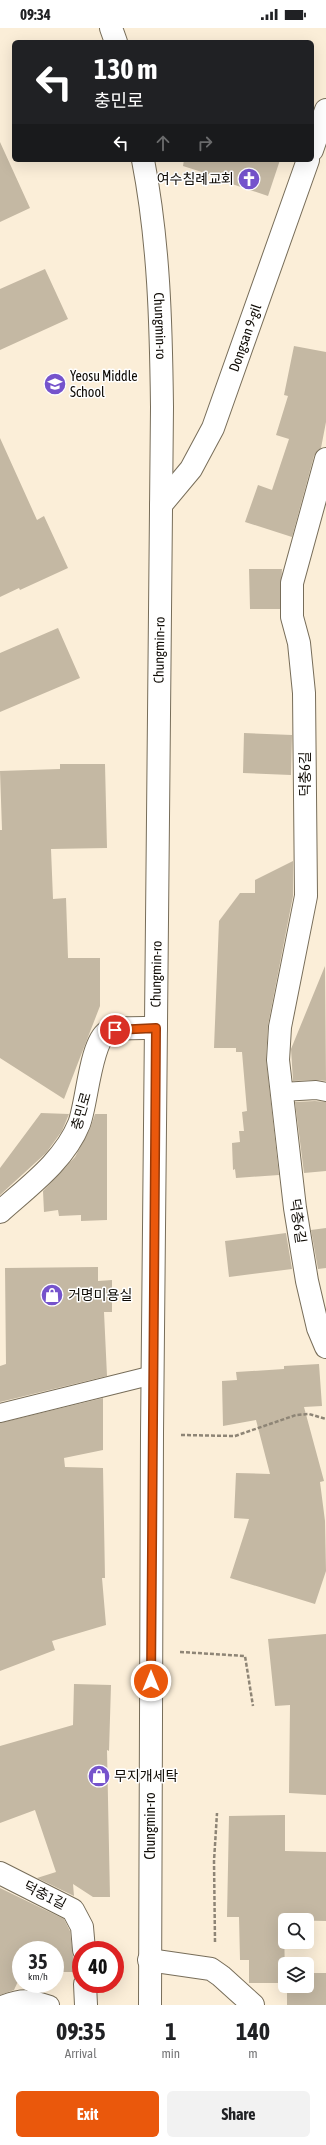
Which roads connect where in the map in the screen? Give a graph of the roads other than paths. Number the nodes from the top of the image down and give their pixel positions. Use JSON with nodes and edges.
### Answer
{"nodes":[{"id":1,"x":111,"y":28,"type":"edge"},
{"id":2,"x":115,"y":40,"type":"edge"},
{"id":3,"x":326,"y":110,"type":"edge"},
{"id":4,"x":314,"y":144,"type":"edge"},
{"id":5,"x":143,"y":162,"type":"edge"},
{"id":6,"x":307,"y":162,"type":"edge"},
{"id":7,"x":326,"y":459,"type":"edge"},
{"id":8,"x":161,"y":505,"type":"junction"},
{"id":9,"x":156,"y":1028,"type":"junction"},
{"id":10,"x":282,"y":1092,"type":"junction"},
{"id":11,"x":326,"y":1092,"type":"edge"},
{"id":12,"x":0,"y":1212,"type":"edge"},
{"id":13,"x":326,"y":1347,"type":"edge"},
{"id":14,"x":153,"y":1375,"type":"junction"},
{"id":15,"x":0,"y":1413,"type":"edge"},
{"id":16,"x":0,"y":1873,"type":"edge"},
{"id":17,"x":83,"y":1941,"type":"edge"},
{"id":18,"x":149,"y":1960,"type":"junction"},
{"id":19,"x":85,"y":1993,"type":"edge"},
{"id":20,"x":2,"y":2005,"type":"edge"},
{"id":21,"x":50,"y":2005,"type":"edge"},
{"id":22,"x":86,"y":2005,"type":"edge"},
{"id":23,"x":150,"y":2005,"type":"edge"},
{"id":24,"x":253,"y":2005,"type":"edge"}],
"edges":[{"from":1,"to":2,"type":"street"},
{"from":3,"to":4,"type":"street"},
{"from":5,"to":8,"type":"street","name":"Chungmin-ro"},
{"from":6,"to":8,"type":"street","name":"Dongsan 9-gil"},
{"from":7,"to":10,"type":"street","name":"덕충6길"},
{"from":8,"to":9,"type":"street","name":"Chungmin-ro"},
{"from":9,"to":12,"type":"street","name":"충민로"},
{"from":9,"to":14,"type":"street","name":"Chungmin-ro"},
{"from":10,"to":11,"type":"lane"},
{"from":10,"to":13,"type":"street","name":"덕충6길"},
{"from":14,"to":15,"type":"lane"},
{"from":14,"to":18,"type":"street","name":"Chungmin-ro"},
{"from":16,"to":17,"type":"street","name":"덕충1길"},
{"from":18,"to":23,"type":"street","name":"Chungmin-ro"},
{"from":18,"to":24,"type":"street"},
{"from":19,"to":22,"type":"street"},
{"from":20,"to":21,"type":"lane"}]}
